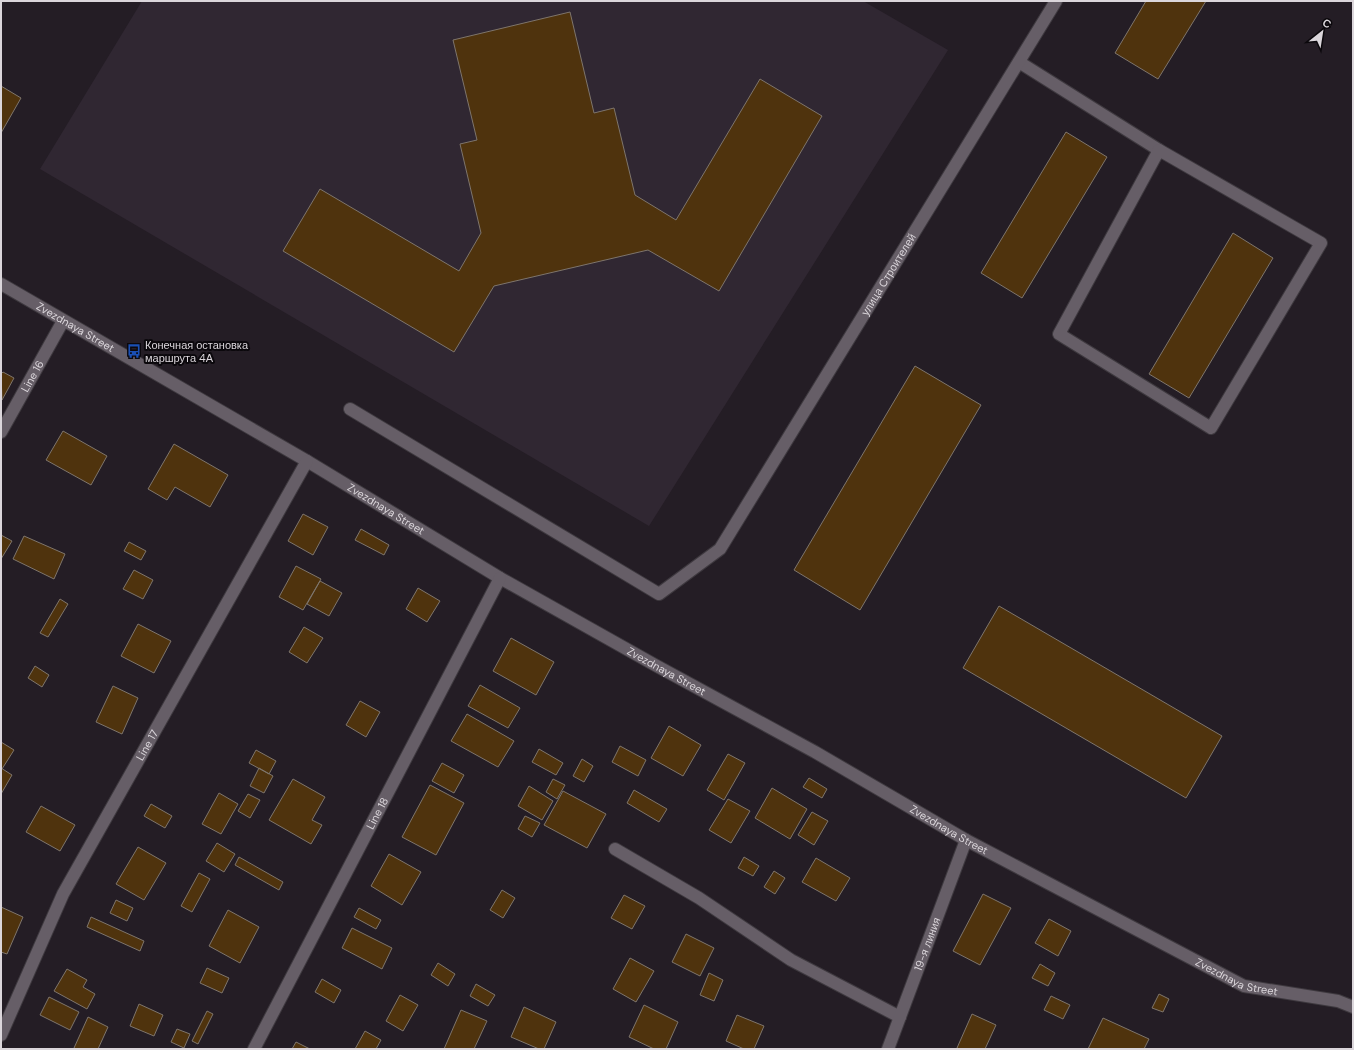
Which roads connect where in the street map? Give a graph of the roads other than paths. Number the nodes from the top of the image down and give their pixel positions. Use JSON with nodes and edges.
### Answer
{"nodes":[{"id":1,"x":1056,"y":1,"type":"edge"},
{"id":2,"x":1019,"y":62,"type":"junction"},
{"id":3,"x":1159,"y":150,"type":"junction"},
{"id":4,"x":1,"y":284,"type":"edge"},
{"id":5,"x":63,"y":321,"type":"junction"},
{"id":6,"x":350,"y":409,"type":"dead end"},
{"id":7,"x":1,"y":432,"type":"edge"},
{"id":8,"x":307,"y":461,"type":"junction"},
{"id":9,"x":500,"y":578,"type":"junction"},
{"id":10,"x":966,"y":840,"type":"junction"},
{"id":11,"x":616,"y":849,"type":"dead end"},
{"id":12,"x":1353,"y":1007,"type":"edge"},
{"id":13,"x":900,"y":1017,"type":"junction"},
{"id":14,"x":1,"y":1035,"type":"edge"},
{"id":15,"x":254,"y":1049,"type":"edge"},
{"id":16,"x":888,"y":1049,"type":"edge"}],
"edges":[{"from":1,"to":2,"type":"street","name":"улица Строителей"},
{"from":2,"to":3,"type":"street"},
{"from":2,"to":6,"type":"street","name":"улица Строителей"},
{"from":3,"to":3,"type":"street"},
{"from":4,"to":5,"type":"street","name":"Zvezdnaya Street"},
{"from":5,"to":7,"type":"street","name":"Line 16"},
{"from":5,"to":8,"type":"street","name":"Zvezdnaya Street"},
{"from":8,"to":9,"type":"street","name":"Zvezdnaya Street"},
{"from":8,"to":14,"type":"street","name":"Line 17"},
{"from":9,"to":10,"type":"street","name":"Zvezdnaya Street"},
{"from":9,"to":15,"type":"street","name":"Line 18"},
{"from":10,"to":12,"type":"street","name":"Zvezdnaya Street"},
{"from":10,"to":13,"type":"street","name":"19-я линия"},
{"from":11,"to":13,"type":"street"},
{"from":13,"to":16,"type":"street","name":"19-я линия"}]}
